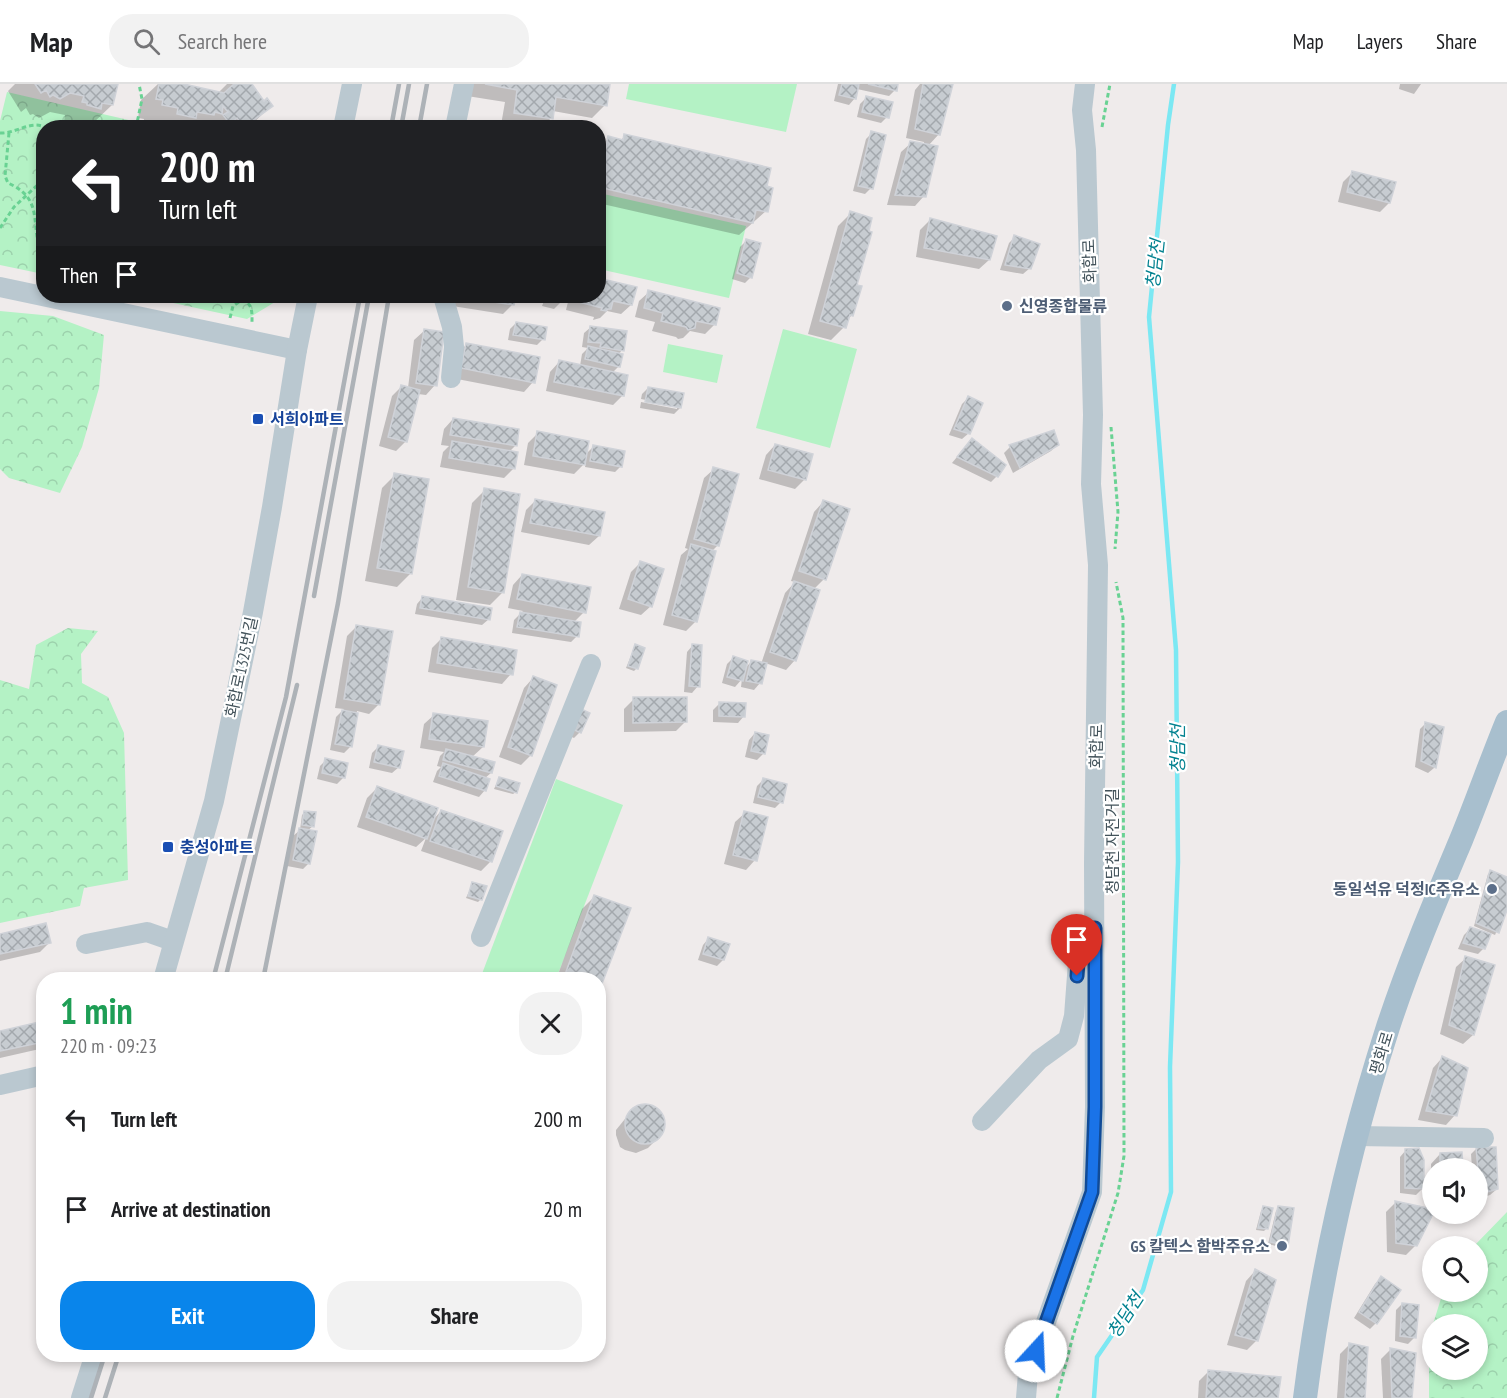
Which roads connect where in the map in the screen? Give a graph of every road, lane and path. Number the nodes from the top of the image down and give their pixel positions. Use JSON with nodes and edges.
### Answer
{"nodes":[{"id":1,"x":139,"y":84,"type":"edge"},
{"id":2,"x":352,"y":84,"type":"edge"},
{"id":3,"x":464,"y":84,"type":"edge"},
{"id":4,"x":1085,"y":84,"type":"edge"},
{"id":5,"x":138,"y":120,"type":"edge"},
{"id":6,"x":345,"y":120,"type":"edge"},
{"id":7,"x":457,"y":120,"type":"edge"},
{"id":8,"x":36,"y":124,"type":"edge"},
{"id":9,"x":0,"y":133,"type":"edge"},
{"id":10,"x":9,"y":133,"type":"junction"},
{"id":11,"x":36,"y":186,"type":"edge"},
{"id":12,"x":26,"y":194,"type":"junction"},
{"id":13,"x":36,"y":227,"type":"edge"},
{"id":14,"x":0,"y":228,"type":"edge"},
{"id":15,"x":0,"y":287,"type":"edge"},
{"id":16,"x":36,"y":295,"type":"edge"},
{"id":17,"x":75,"y":303,"type":"edge"},
{"id":18,"x":236,"y":303,"type":"edge"},
{"id":19,"x":248,"y":303,"type":"edge"},
{"id":20,"x":307,"y":303,"type":"edge"},
{"id":21,"x":445,"y":303,"type":"edge"},
{"id":22,"x":230,"y":318,"type":"dead end"},
{"id":23,"x":252,"y":323,"type":"dead end"},
{"id":24,"x":297,"y":350,"type":"junction"},
{"id":25,"x":451,"y":378,"type":"dead end"},
{"id":26,"x":1114,"y":574,"type":"dead end"},
{"id":27,"x":591,"y":664,"type":"dead end"},
{"id":28,"x":1507,"y":722,"type":"edge"},
{"id":29,"x":186,"y":898,"type":"junction"},
{"id":30,"x":1095,"y":928,"type":"junction"},
{"id":31,"x":481,"y":937,"type":"dead end"},
{"id":32,"x":167,"y":939,"type":"junction"},
{"id":33,"x":86,"y":944,"type":"dead end"},
{"id":34,"x":152,"y":972,"type":"edge"},
{"id":35,"x":165,"y":972,"type":"edge"},
{"id":36,"x":36,"y":1077,"type":"edge"},
{"id":37,"x":0,"y":1085,"type":"edge"},
{"id":38,"x":982,"y":1121,"type":"dead end"},
{"id":39,"x":1356,"y":1136,"type":"junction"},
{"id":40,"x":1484,"y":1138,"type":"dead end"},
{"id":41,"x":92,"y":1362,"type":"edge"},
{"id":42,"x":81,"y":1398,"type":"edge"},
{"id":43,"x":1026,"y":1398,"type":"edge"},
{"id":44,"x":1057,"y":1398,"type":"edge"},
{"id":45,"x":1305,"y":1398,"type":"edge"}],
"edges":[{"from":1,"to":5,"type":"path"},
{"from":2,"to":6,"type":"street"},
{"from":3,"to":7,"type":"street"},
{"from":4,"to":30,"type":"street","name":"화합로"},
{"from":8,"to":10,"type":"path"},
{"from":9,"to":10,"type":"path"},
{"from":10,"to":12,"type":"path"},
{"from":11,"to":12,"type":"path"},
{"from":12,"to":13,"type":"path"},
{"from":12,"to":14,"type":"path"},
{"from":15,"to":16,"type":"street"},
{"from":17,"to":24,"type":"street"},
{"from":18,"to":22,"type":"path"},
{"from":19,"to":23,"type":"path"},
{"from":20,"to":24,"type":"street","name":"화합로1325번길"},
{"from":21,"to":25,"type":"street"},
{"from":24,"to":29,"type":"street","name":"화합로1325번길"},
{"from":26,"to":44,"type":"path","name":"청담천 자전거길"},
{"from":27,"to":31,"type":"street"},
{"from":28,"to":39,"type":"main road","name":"평화로"},
{"from":29,"to":32,"type":"street"},
{"from":29,"to":35,"type":"street","name":"화합로1325번길"},
{"from":30,"to":38,"type":"street"},
{"from":30,"to":43,"type":"street","name":"화합로"},
{"from":32,"to":33,"type":"street"},
{"from":32,"to":34,"type":"street"},
{"from":36,"to":37,"type":"street"},
{"from":39,"to":40,"type":"street"},
{"from":39,"to":45,"type":"main road","name":"평화로"},
{"from":41,"to":42,"type":"street"}]}
